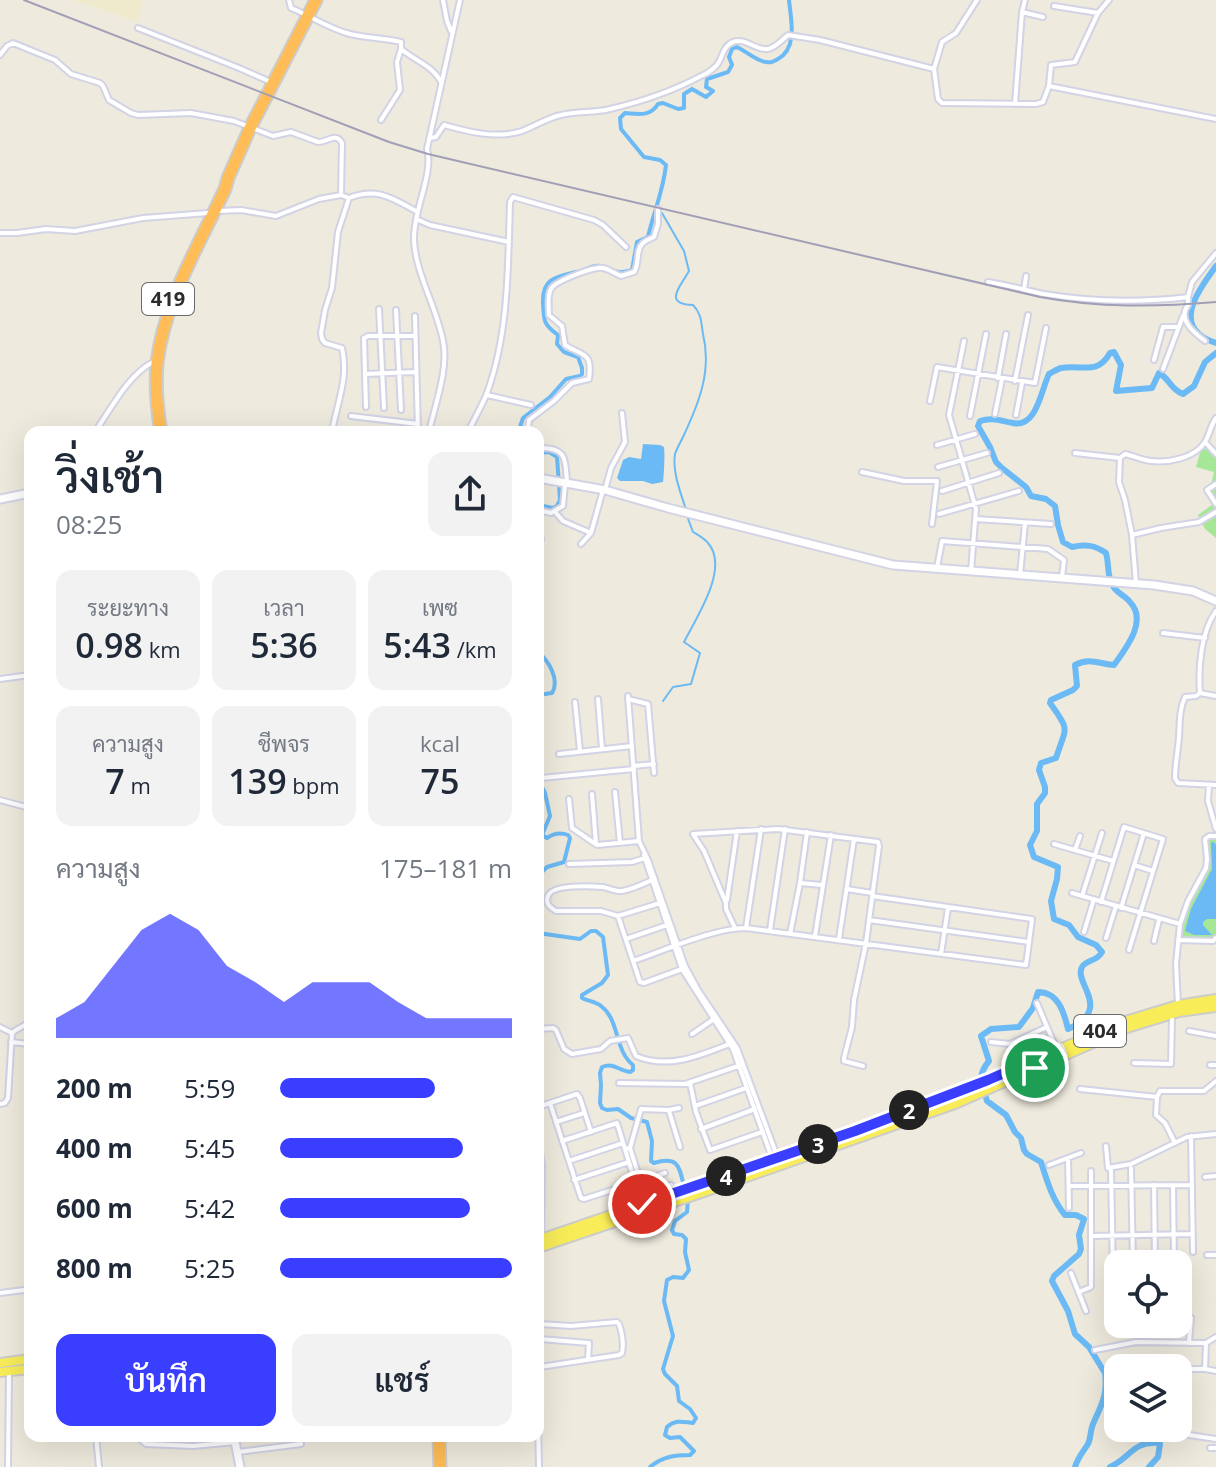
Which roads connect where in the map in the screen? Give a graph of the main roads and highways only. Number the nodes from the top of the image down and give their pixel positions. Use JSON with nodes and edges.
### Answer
{"nodes":[{"id":1,"x":316,"y":0,"type":"edge"},
{"id":2,"x":211,"y":212,"type":"junction"},
{"id":3,"x":156,"y":426,"type":"edge"},
{"id":4,"x":158,"y":426,"type":"edge"},
{"id":5,"x":1216,"y":999,"type":"edge"},
{"id":6,"x":1216,"y":1007,"type":"edge"},
{"id":7,"x":1059,"y":1054,"type":"junction"},
{"id":8,"x":989,"y":1084,"type":"junction"},
{"id":9,"x":690,"y":1192,"type":"junction"},
{"id":10,"x":674,"y":1193,"type":"junction"},
{"id":11,"x":544,"y":1242,"type":"edge"},
{"id":12,"x":544,"y":1242,"type":"edge"},
{"id":13,"x":24,"y":1361,"type":"edge"},
{"id":14,"x":4,"y":1367,"type":"edge"},
{"id":15,"x":24,"y":1369,"type":"edge"},
{"id":16,"x":439,"y":1442,"type":"edge"},
{"id":17,"x":440,"y":1467,"type":"edge"}],
"edges":[{"from":1,"to":2,"type":"highway","number":"419"},
{"from":2,"to":3,"type":"highway","number":"419"},
{"from":2,"to":4,"type":"highway","number":"419"},
{"from":5,"to":7,"type":"main road","number":"404"},
{"from":6,"to":7,"type":"main road","number":"404"},
{"from":7,"to":8,"type":"main road","number":"404"},
{"from":8,"to":9,"type":"main road","number":"404"},
{"from":8,"to":9,"type":"main road","number":"404"},
{"from":9,"to":10,"type":"main road","number":"404"},
{"from":10,"to":11,"type":"main road","number":"404"},
{"from":10,"to":12,"type":"main road","number":"404"},
{"from":13,"to":14,"type":"main road"},
{"from":14,"to":15,"type":"main road"},
{"from":16,"to":17,"type":"highway"}]}
